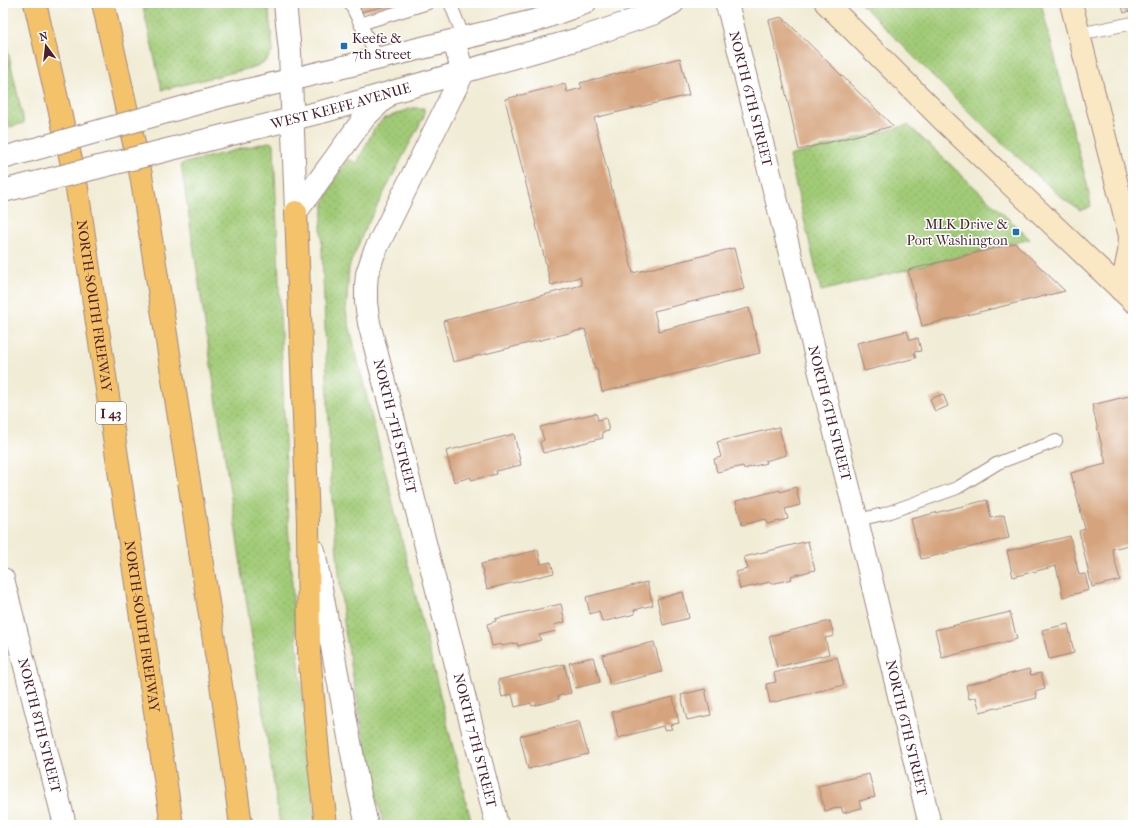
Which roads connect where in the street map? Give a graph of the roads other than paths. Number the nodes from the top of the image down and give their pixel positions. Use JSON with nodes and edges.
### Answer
{"nodes":[{"id":1,"x":35,"y":3,"type":"edge"},
{"id":2,"x":103,"y":3,"type":"edge"},
{"id":3,"x":350,"y":3,"type":"edge"},
{"id":4,"x":428,"y":3,"type":"edge"},
{"id":5,"x":450,"y":3,"type":"edge"},
{"id":6,"x":585,"y":3,"type":"edge"},
{"id":7,"x":673,"y":3,"type":"edge"},
{"id":8,"x":726,"y":3,"type":"edge"},
{"id":9,"x":826,"y":3,"type":"edge"},
{"id":10,"x":1071,"y":3,"type":"edge"},
{"id":11,"x":287,"y":4,"type":"edge"},
{"id":12,"x":1133,"y":23,"type":"edge"},
{"id":13,"x":360,"y":24,"type":"junction"},
{"id":14,"x":1079,"y":34,"type":"junction"},
{"id":15,"x":459,"y":40,"type":"junction"},
{"id":16,"x":378,"y":59,"type":"junction"},
{"id":17,"x":463,"y":73,"type":"junction"},
{"id":18,"x":290,"y":80,"type":"junction"},
{"id":19,"x":389,"y":93,"type":"junction"},
{"id":20,"x":292,"y":119,"type":"junction"},
{"id":21,"x":3,"y":158,"type":"edge"},
{"id":22,"x":3,"y":191,"type":"edge"},
{"id":23,"x":296,"y":212,"type":"junction"},
{"id":24,"x":1127,"y":295,"type":"edge"},
{"id":25,"x":1056,"y":441,"type":"dead end"},
{"id":26,"x":857,"y":520,"type":"junction"},
{"id":27,"x":308,"y":522,"type":"junction"},
{"id":28,"x":3,"y":579,"type":"edge"},
{"id":29,"x":64,"y":825,"type":"edge"},
{"id":30,"x":172,"y":825,"type":"edge"},
{"id":31,"x":241,"y":825,"type":"edge"},
{"id":32,"x":326,"y":825,"type":"edge"},
{"id":33,"x":367,"y":825,"type":"edge"},
{"id":34,"x":497,"y":825,"type":"edge"},
{"id":35,"x":930,"y":825,"type":"edge"}],
"edges":[{"from":1,"to":30,"type":"highway","name":"NORTH-SOUTH FREEWAY","number":"I 43"},
{"from":2,"to":31,"type":"highway"},
{"from":3,"to":13,"type":"lane"},
{"from":4,"to":13,"type":"lane"},
{"from":5,"to":15,"type":"lane"},
{"from":6,"to":15,"type":"street"},
{"from":7,"to":17,"type":"street","name":"WEST KEEFE AVENUE"},
{"from":8,"to":26,"type":"street","name":"NORTH 6TH STREET"},
{"from":9,"to":24,"type":"main road"},
{"from":10,"to":14,"type":"main road"},
{"from":11,"to":18,"type":"street"},
{"from":12,"to":14,"type":"lane"},
{"from":13,"to":16,"type":"lane"},
{"from":14,"to":24,"type":"main road"},
{"from":15,"to":16,"type":"street"},
{"from":15,"to":17,"type":"street"},
{"from":16,"to":18,"type":"street"},
{"from":17,"to":19,"type":"street","name":"WEST KEEFE AVENUE"},
{"from":17,"to":34,"type":"street","name":"NORTH 7TH STREET"},
{"from":18,"to":20,"type":"street"},
{"from":18,"to":21,"type":"street","bridge":true},
{"from":19,"to":20,"type":"street","name":"WEST KEEFE AVENUE"},
{"from":19,"to":23,"type":"street"},
{"from":20,"to":22,"type":"street","name":"WEST KEEFE AVENUE","bridge":true},
{"from":20,"to":23,"type":"street"},
{"from":23,"to":27,"type":"highway"},
{"from":25,"to":26,"type":"lane"},
{"from":26,"to":35,"type":"street","name":"NORTH 6TH STREET"},
{"from":27,"to":32,"type":"highway"},
{"from":27,"to":33,"type":"street"},
{"from":28,"to":29,"type":"street","name":"NORTH 8TH STREET"}]}
